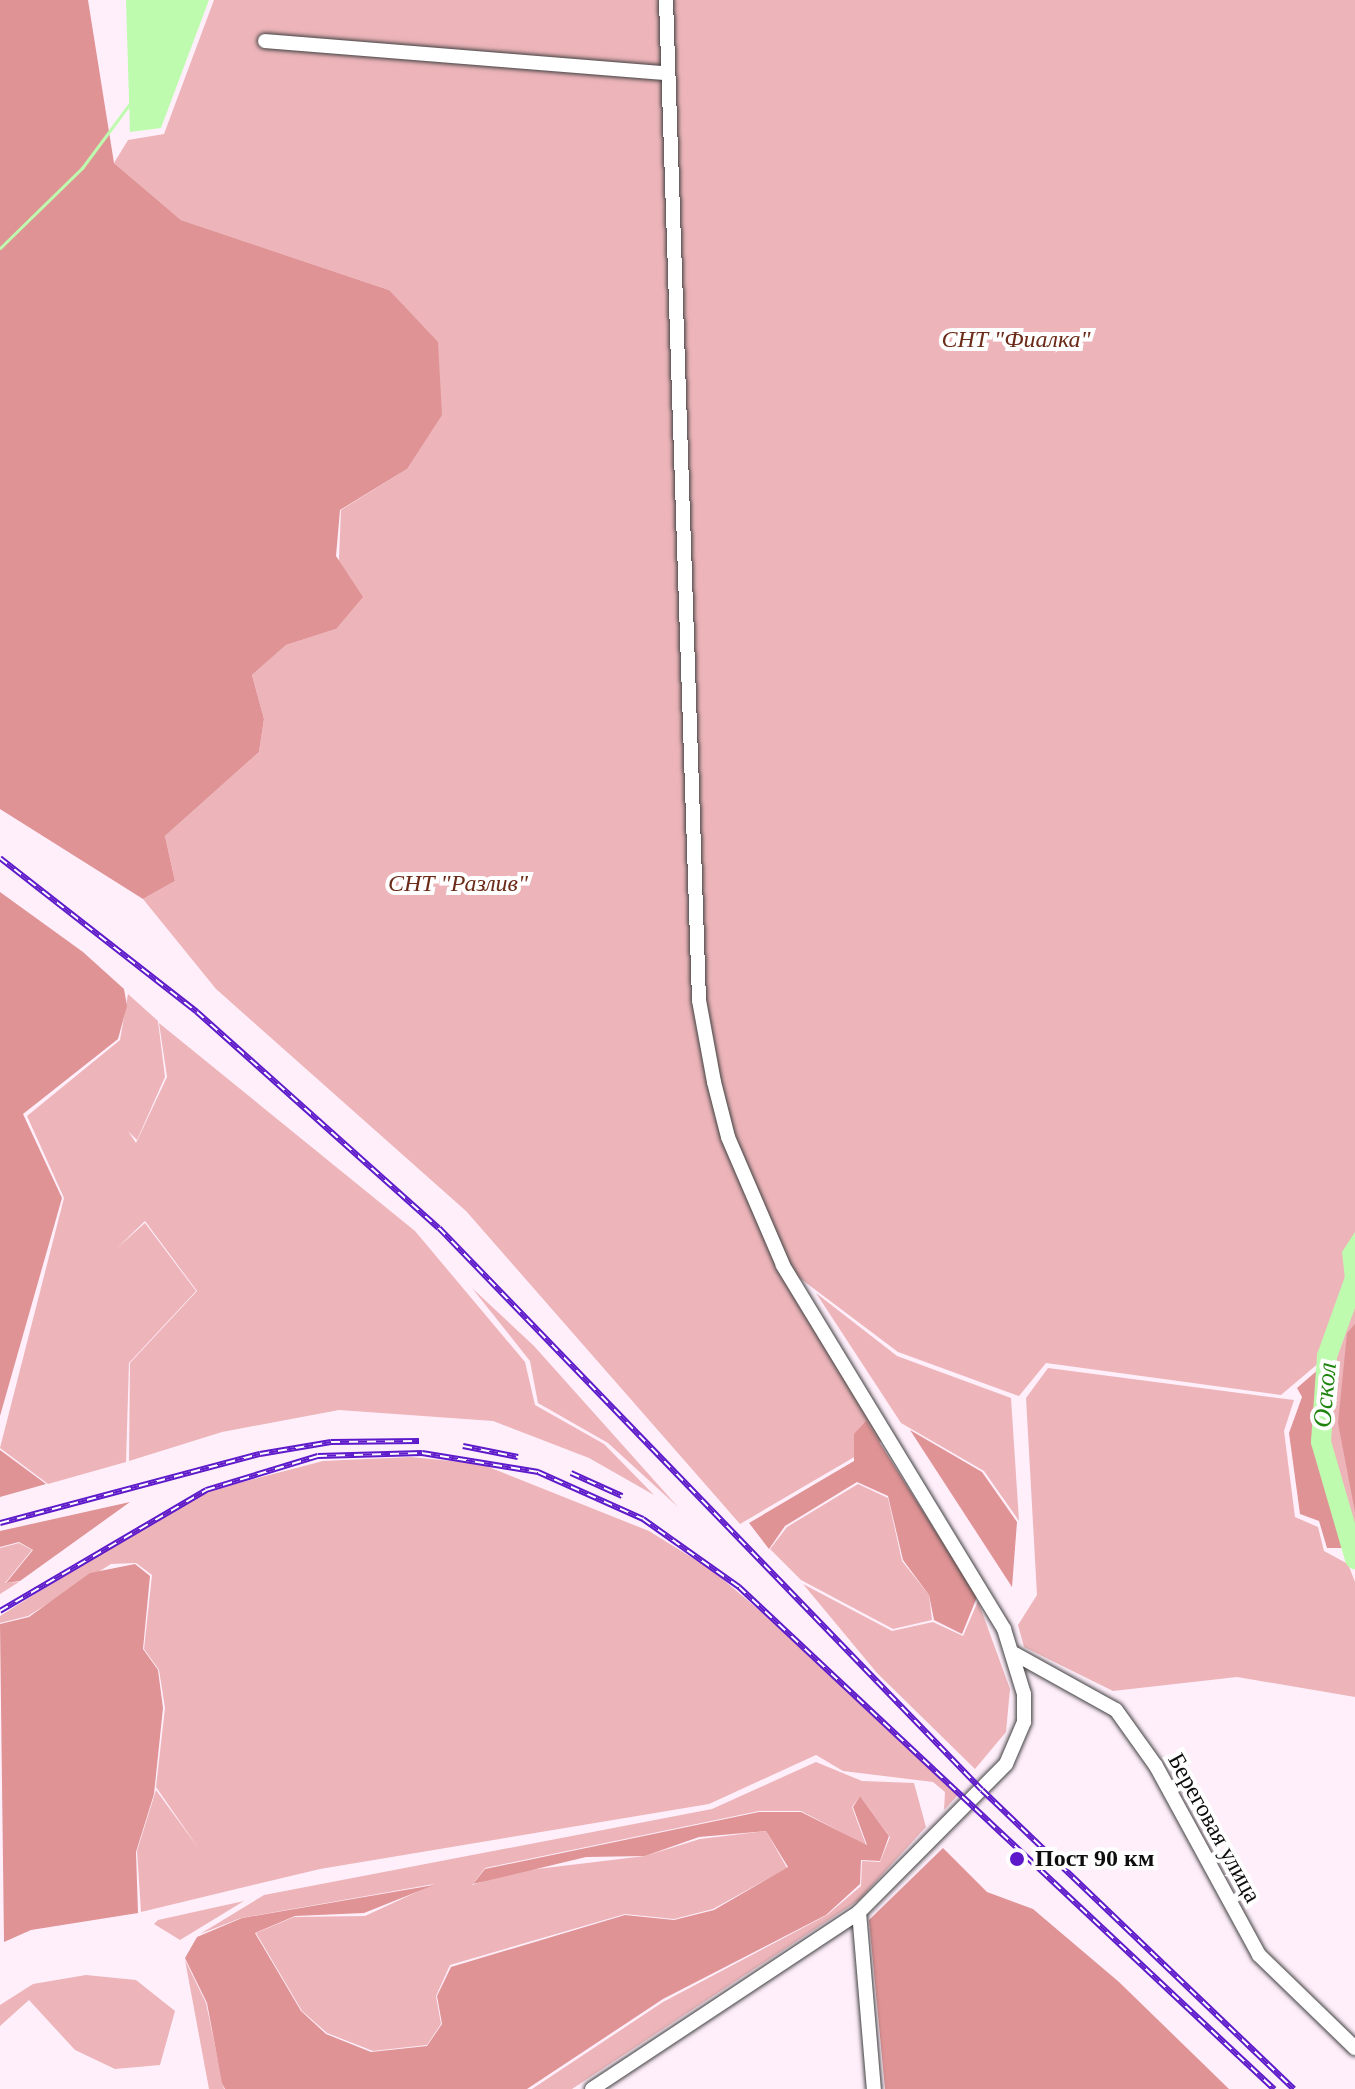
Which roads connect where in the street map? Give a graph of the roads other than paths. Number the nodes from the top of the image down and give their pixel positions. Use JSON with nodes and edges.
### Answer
{"nodes":[{"id":1,"x":666,"y":0,"type":"edge"},
{"id":2,"x":265,"y":41,"type":"dead end"},
{"id":3,"x":667,"y":73,"type":"junction"},
{"id":4,"x":1015,"y":1654,"type":"junction"},
{"id":5,"x":859,"y":1912,"type":"junction"},
{"id":6,"x":1355,"y":2048,"type":"edge"},
{"id":7,"x":592,"y":2089,"type":"edge"},
{"id":8,"x":874,"y":2089,"type":"edge"}],
"edges":[{"from":1,"to":3,"type":"street"},
{"from":2,"to":3,"type":"street"},
{"from":3,"to":4,"type":"street"},
{"from":4,"to":5,"type":"street"},
{"from":4,"to":6,"type":"street","name":"Береговая улица"},
{"from":5,"to":7,"type":"street"},
{"from":5,"to":8,"type":"street"}]}
